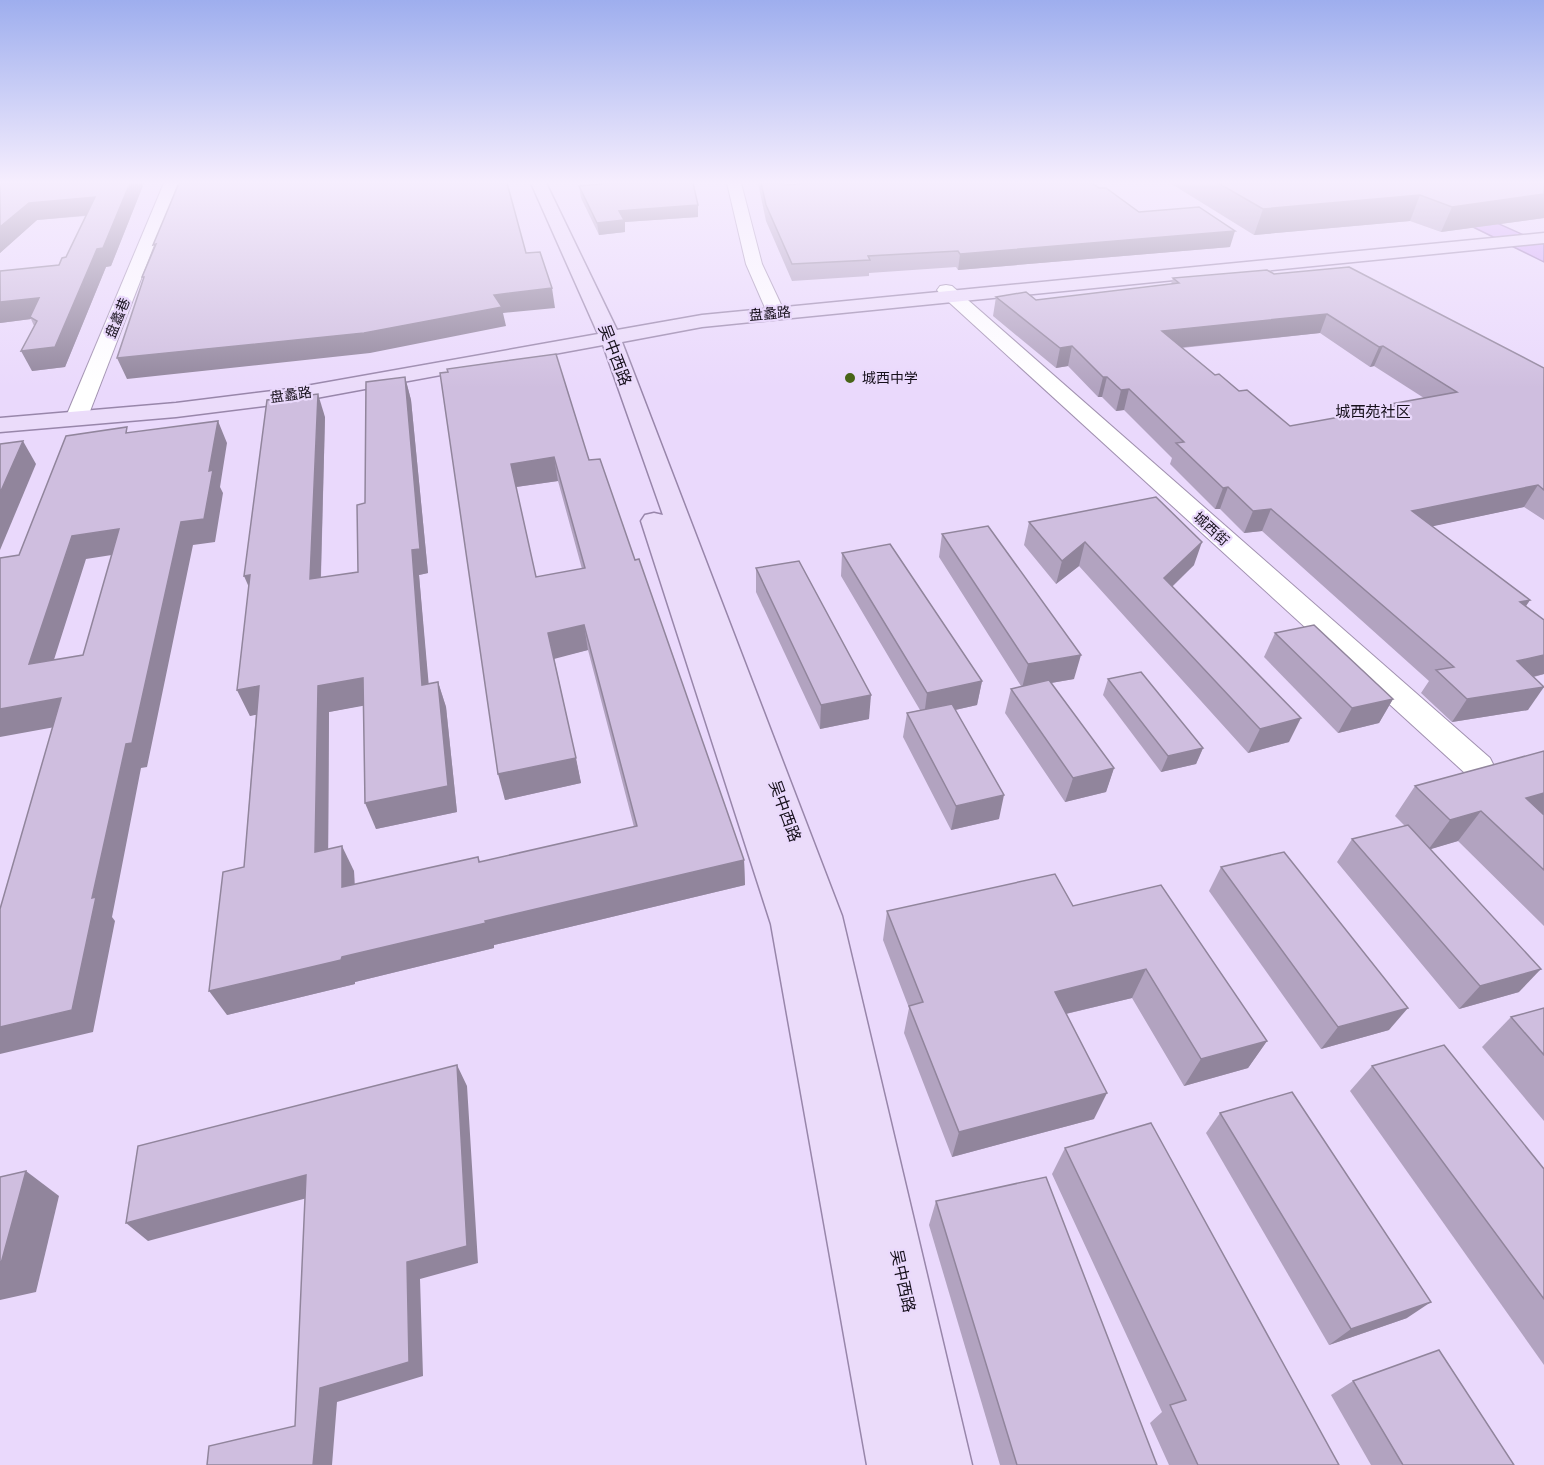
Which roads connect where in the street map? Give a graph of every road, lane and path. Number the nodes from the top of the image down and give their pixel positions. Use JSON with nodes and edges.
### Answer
{"nodes":[{"id":1,"x":144,"y":251,"type":"edge"},
{"id":2,"x":558,"y":251,"type":"edge"},
{"id":3,"x":566,"y":251,"type":"edge"},
{"id":4,"x":751,"y":251,"type":"edge"},
{"id":5,"x":1378,"y":251,"type":"edge"},
{"id":6,"x":949,"y":294,"type":"junction"},
{"id":7,"x":774,"y":310,"type":"junction"},
{"id":8,"x":600,"y":335,"type":"junction"},
{"id":9,"x":79,"y":414,"type":"junction"},
{"id":10,"x":0,"y":416,"type":"edge"},
{"id":11,"x":0,"y":425,"type":"edge"},
{"id":12,"x":1478,"y":766,"type":"edge"},
{"id":13,"x":895,"y":1465,"type":"edge"},
{"id":14,"x":944,"y":1465,"type":"edge"}],
"edges":[{"from":1,"to":9,"type":"street","name":"盘蠡巷"},
{"from":2,"to":8,"type":"main road","name":"吴中西路"},
{"from":3,"to":8,"type":"main road","name":"吴中西路"},
{"from":4,"to":7,"type":"street"},
{"from":5,"to":6,"type":"main road","name":"盘蠡路"},
{"from":6,"to":7,"type":"main road","name":"盘蠡路"},
{"from":6,"to":12,"type":"street","name":"城西街"},
{"from":7,"to":8,"type":"main road","name":"盘蠡路"},
{"from":8,"to":9,"type":"main road","name":"盘蠡路"},
{"from":8,"to":13,"type":"main road","name":"吴中西路"},
{"from":8,"to":14,"type":"main road","name":"吴中西路"},
{"from":9,"to":10,"type":"main road","name":"盘蠡路"},
{"from":9,"to":11,"type":"main road","name":"盘蠡路"}]}
